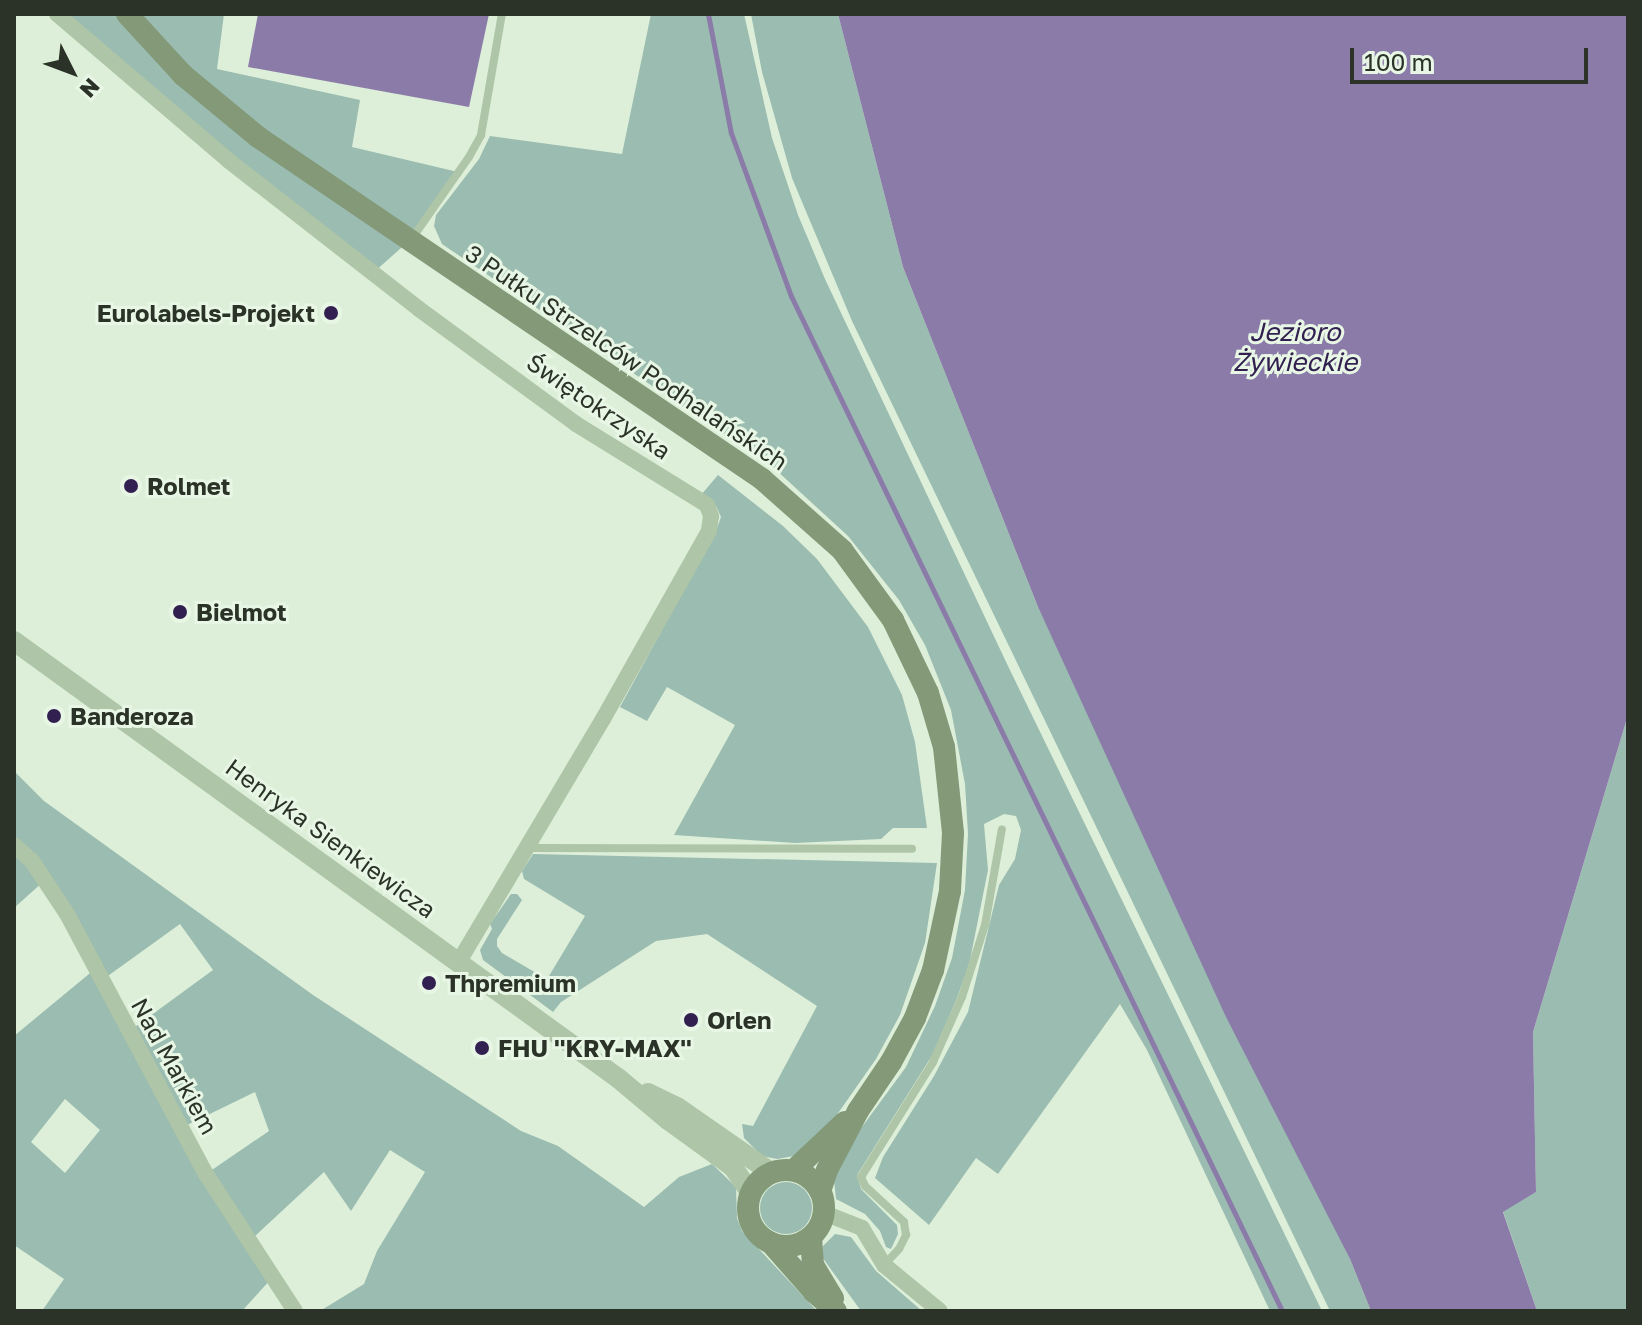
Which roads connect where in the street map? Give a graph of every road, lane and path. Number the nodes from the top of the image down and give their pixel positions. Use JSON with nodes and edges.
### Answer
{"nodes":[{"id":1,"x":57,"y":14,"type":"edge"},
{"id":2,"x":127,"y":14,"type":"edge"},
{"id":3,"x":502,"y":14,"type":"edge"},
{"id":4,"x":410,"y":240,"type":"junction"},
{"id":5,"x":14,"y":641,"type":"edge"},
{"id":6,"x":1002,"y":829,"type":"dead end"},
{"id":7,"x":14,"y":845,"type":"edge"},
{"id":8,"x":527,"y":848,"type":"junction"},
{"id":9,"x":912,"y":849,"type":"dead end"},
{"id":10,"x":458,"y":963,"type":"junction"},
{"id":11,"x":618,"y":1078,"type":"junction"},
{"id":12,"x":858,"y":1111,"type":"junction"},
{"id":13,"x":783,"y":1172,"type":"junction"},
{"id":14,"x":751,"y":1194,"type":"junction"},
{"id":15,"x":822,"y":1202,"type":"junction"},
{"id":16,"x":811,"y":1237,"type":"junction"},
{"id":17,"x":771,"y":1243,"type":"junction"},
{"id":18,"x":884,"y":1265,"type":"junction"},
{"id":19,"x":295,"y":1311,"type":"edge"},
{"id":20,"x":838,"y":1311,"type":"edge"},
{"id":21,"x":940,"y":1311,"type":"edge"}],
"edges":[{"from":1,"to":8,"type":"street","name":"Świętokrzyska"},
{"from":2,"to":4,"type":"main road","name":"3 Pułku Strzelców Podhalańskich"},
{"from":3,"to":4,"type":"lane"},
{"from":4,"to":12,"type":"main road","name":"3 Pułku Strzelców Podhalańskich"},
{"from":5,"to":10,"type":"street","name":"Henryka Sienkiewicza"},
{"from":6,"to":18,"type":"lane"},
{"from":7,"to":19,"type":"street","name":"Nad Markiem"},
{"from":8,"to":9,"type":"lane"},
{"from":8,"to":10,"type":"street","name":"Świętokrzyska"},
{"from":10,"to":11,"type":"street","name":"Henryka Sienkiewicza"},
{"from":11,"to":13,"type":"street","name":"Henryka Sienkiewicza"},
{"from":11,"to":14,"type":"street","name":"Henryka Sienkiewicza"},
{"from":12,"to":13,"type":"main road"},
{"from":12,"to":15,"type":"main road"},
{"from":13,"to":14,"type":"main road"},
{"from":13,"to":15,"type":"main road"},
{"from":14,"to":17,"type":"main road"},
{"from":15,"to":16,"type":"main road"},
{"from":15,"to":18,"type":"street"},
{"from":16,"to":17,"type":"main road"},
{"from":16,"to":20,"type":"main road"},
{"from":17,"to":20,"type":"main road"},
{"from":18,"to":21,"type":"street"}]}
